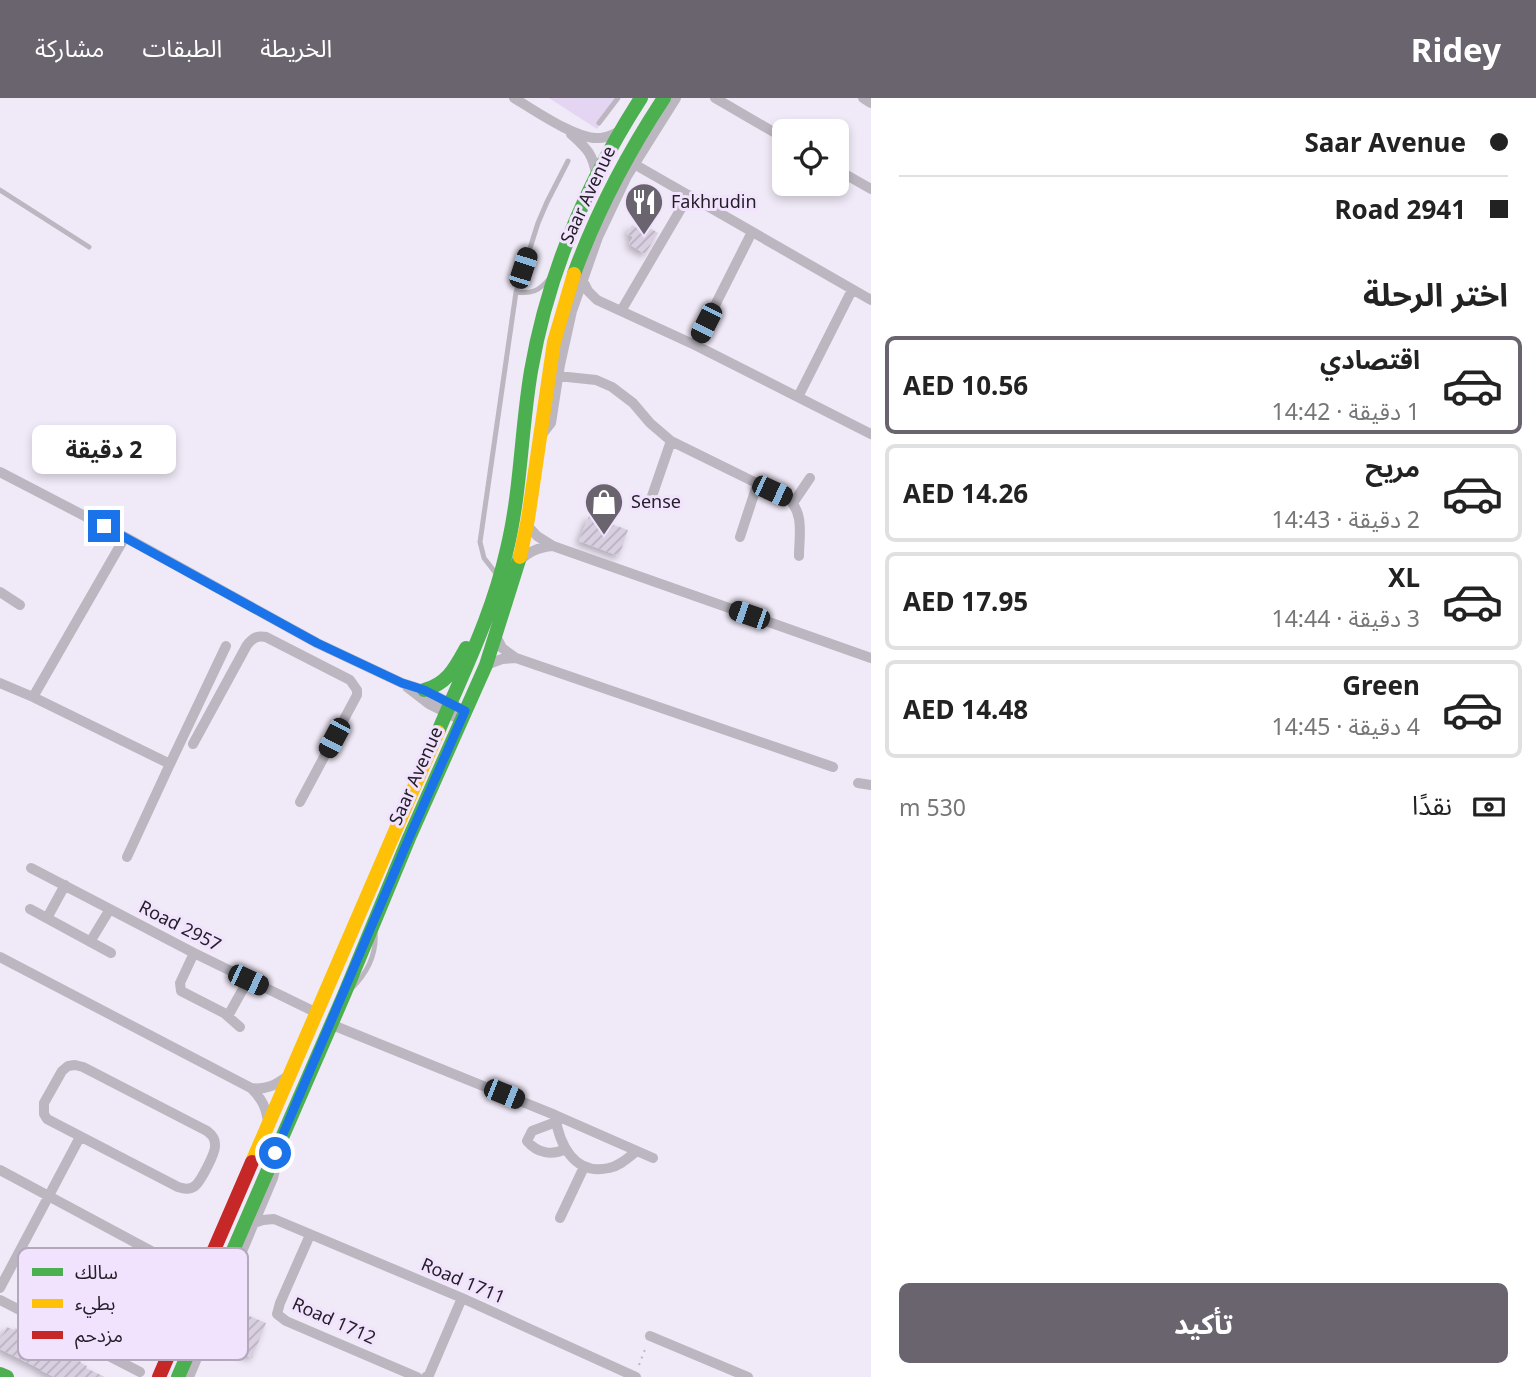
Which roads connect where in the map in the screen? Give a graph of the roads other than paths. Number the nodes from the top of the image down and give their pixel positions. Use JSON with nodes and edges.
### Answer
{"nodes":[{"id":1,"x":514,"y":98,"type":"edge"},
{"id":2,"x":618,"y":98,"type":"edge"},
{"id":3,"x":664,"y":98,"type":"edge"},
{"id":4,"x":677,"y":98,"type":"edge"},
{"id":5,"x":715,"y":98,"type":"edge"},
{"id":6,"x":863,"y":98,"type":"edge"},
{"id":7,"x":639,"y":99,"type":"edge"},
{"id":8,"x":871,"y":103,"type":"edge"},
{"id":9,"x":599,"y":123,"type":"dead end"},
{"id":10,"x":564,"y":127,"type":"junction"},
{"id":11,"x":620,"y":131,"type":"junction"},
{"id":12,"x":772,"y":131,"type":"edge"},
{"id":13,"x":568,"y":161,"type":"dead end"},
{"id":14,"x":634,"y":164,"type":"junction"},
{"id":15,"x":596,"y":175,"type":"junction"},
{"id":16,"x":849,"y":176,"type":"edge"},
{"id":17,"x":871,"y":189,"type":"edge"},
{"id":18,"x":0,"y":190,"type":"edge"},
{"id":19,"x":689,"y":195,"type":"junction"},
{"id":20,"x":752,"y":232,"type":"junction"},
{"id":21,"x":89,"y":247,"type":"dead end"},
{"id":22,"x":554,"y":271,"type":"junction"},
{"id":23,"x":582,"y":279,"type":"junction"},
{"id":24,"x":852,"y":290,"type":"junction"},
{"id":25,"x":516,"y":292,"type":"junction"},
{"id":26,"x":597,"y":300,"type":"junction"},
{"id":27,"x":871,"y":300,"type":"edge"},
{"id":28,"x":572,"y":311,"type":"junction"},
{"id":29,"x":621,"y":311,"type":"junction"},
{"id":30,"x":695,"y":345,"type":"junction"},
{"id":31,"x":558,"y":376,"type":"junction"},
{"id":32,"x":798,"y":397,"type":"junction"},
{"id":33,"x":871,"y":434,"type":"edge"},
{"id":34,"x":540,"y":438,"type":"junction"},
{"id":35,"x":671,"y":441,"type":"junction"},
{"id":36,"x":0,"y":472,"type":"edge"},
{"id":37,"x":810,"y":478,"type":"dead end"},
{"id":38,"x":757,"y":485,"type":"junction"},
{"id":39,"x":651,"y":499,"type":"dead end"},
{"id":40,"x":793,"y":503,"type":"junction"},
{"id":41,"x":527,"y":524,"type":"junction"},
{"id":42,"x":125,"y":537,"type":"junction"},
{"id":43,"x":740,"y":537,"type":"dead end"},
{"id":44,"x":553,"y":546,"type":"junction"},
{"id":45,"x":799,"y":556,"type":"dead end"},
{"id":46,"x":519,"y":562,"type":"junction"},
{"id":47,"x":500,"y":579,"type":"junction"},
{"id":48,"x":0,"y":592,"type":"edge"},
{"id":49,"x":20,"y":605,"type":"dead end"},
{"id":50,"x":491,"y":609,"type":"junction"},
{"id":51,"x":495,"y":636,"type":"junction"},
{"id":52,"x":317,"y":643,"type":"junction"},
{"id":53,"x":226,"y":646,"type":"dead end"},
{"id":54,"x":516,"y":657,"type":"junction"},
{"id":55,"x":871,"y":658,"type":"edge"},
{"id":56,"x":308,"y":659,"type":"junction"},
{"id":57,"x":486,"y":665,"type":"junction"},
{"id":58,"x":0,"y":683,"type":"edge"},
{"id":59,"x":402,"y":683,"type":"junction"},
{"id":60,"x":424,"y":690,"type":"junction"},
{"id":61,"x":33,"y":697,"type":"junction"},
{"id":62,"x":448,"y":708,"type":"junction"},
{"id":63,"x":463,"y":715,"type":"junction"},
{"id":64,"x":193,"y":744,"type":"dead end"},
{"id":65,"x":170,"y":764,"type":"junction"},
{"id":66,"x":833,"y":767,"type":"dead end"},
{"id":67,"x":858,"y":783,"type":"dead end"},
{"id":68,"x":871,"y":785,"type":"edge"},
{"id":69,"x":300,"y":802,"type":"dead end"},
{"id":70,"x":127,"y":857,"type":"dead end"},
{"id":71,"x":31,"y":868,"type":"dead end"},
{"id":72,"x":65,"y":885,"type":"junction"},
{"id":73,"x":30,"y":909,"type":"dead end"},
{"id":74,"x":110,"y":909,"type":"junction"},
{"id":75,"x":47,"y":918,"type":"junction"},
{"id":76,"x":90,"y":942,"type":"junction"},
{"id":77,"x":111,"y":953,"type":"dead end"},
{"id":78,"x":194,"y":953,"type":"junction"},
{"id":79,"x":0,"y":957,"type":"edge"},
{"id":80,"x":248,"y":980,"type":"junction"},
{"id":81,"x":315,"y":1012,"type":"junction"},
{"id":82,"x":228,"y":1016,"type":"junction"},
{"id":83,"x":330,"y":1024,"type":"junction"},
{"id":84,"x":240,"y":1027,"type":"dead end"},
{"id":85,"x":289,"y":1075,"type":"junction"},
{"id":86,"x":251,"y":1088,"type":"junction"},
{"id":87,"x":556,"y":1119,"type":"junction"},
{"id":88,"x":268,"y":1125,"type":"junction"},
{"id":89,"x":80,"y":1137,"type":"junction"},
{"id":90,"x":565,"y":1149,"type":"junction"},
{"id":91,"x":637,"y":1151,"type":"junction"},
{"id":92,"x":275,"y":1153,"type":"junction"},
{"id":93,"x":653,"y":1158,"type":"dead end"},
{"id":94,"x":584,"y":1167,"type":"junction"},
{"id":95,"x":0,"y":1170,"type":"edge"},
{"id":96,"x":49,"y":1195,"type":"junction"},
{"id":97,"x":264,"y":1200,"type":"junction"},
{"id":98,"x":560,"y":1218,"type":"dead end"},
{"id":99,"x":274,"y":1219,"type":"junction"},
{"id":100,"x":254,"y":1223,"type":"junction"},
{"id":101,"x":310,"y":1235,"type":"junction"},
{"id":102,"x":21,"y":1248,"type":"edge"},
{"id":103,"x":146,"y":1248,"type":"edge"},
{"id":104,"x":214,"y":1248,"type":"edge"},
{"id":105,"x":234,"y":1248,"type":"edge"},
{"id":106,"x":243,"y":1248,"type":"edge"},
{"id":107,"x":18,"y":1253,"type":"edge"},
{"id":108,"x":0,"y":1287,"type":"edge"},
{"id":109,"x":462,"y":1298,"type":"junction"},
{"id":110,"x":0,"y":1300,"type":"edge"},
{"id":111,"x":18,"y":1309,"type":"edge"},
{"id":112,"x":650,"y":1336,"type":"road end"},
{"id":113,"x":117,"y":1360,"type":"edge"},
{"id":114,"x":166,"y":1360,"type":"edge"},
{"id":115,"x":185,"y":1360,"type":"edge"},
{"id":116,"x":196,"y":1360,"type":"edge"},
{"id":117,"x":140,"y":1372,"type":"dead end"},
{"id":118,"x":0,"y":1374,"type":"edge"},
{"id":119,"x":635,"y":1376,"type":"edge"},
{"id":120,"x":7,"y":1377,"type":"edge"},
{"id":121,"x":159,"y":1377,"type":"edge"},
{"id":122,"x":178,"y":1377,"type":"edge"},
{"id":123,"x":189,"y":1377,"type":"edge"},
{"id":124,"x":417,"y":1377,"type":"edge"},
{"id":125,"x":426,"y":1377,"type":"edge"},
{"id":126,"x":748,"y":1377,"type":"edge"}],
"edges":[{"from":1,"to":10,"type":"street"},
{"from":2,"to":9,"type":"lane"},
{"from":3,"to":34,"type":"street","name":"Saar Avenue"},
{"from":4,"to":14,"type":"street"},
{"from":5,"to":12,"type":"street"},
{"from":6,"to":8,"type":"street"},
{"from":7,"to":11,"type":"street","name":"Saar Avenue"},
{"from":10,"to":11,"type":"street"},
{"from":10,"to":15,"type":"street"},
{"from":11,"to":15,"type":"street","name":"Saar Avenue"},
{"from":13,"to":25,"type":"lane"},
{"from":14,"to":19,"type":"street"},
{"from":14,"to":23,"type":"street"},
{"from":15,"to":22,"type":"street","name":"Saar Avenue"},
{"from":16,"to":17,"type":"street"},
{"from":18,"to":21,"type":"lane"},
{"from":19,"to":20,"type":"street"},
{"from":19,"to":29,"type":"street"},
{"from":20,"to":24,"type":"street"},
{"from":20,"to":30,"type":"street"},
{"from":22,"to":25,"type":"lane"},
{"from":22,"to":47,"type":"street","name":"Saar Avenue"},
{"from":23,"to":26,"type":"street"},
{"from":23,"to":28,"type":"street"},
{"from":24,"to":27,"type":"street"},
{"from":24,"to":32,"type":"street"},
{"from":25,"to":47,"type":"lane"},
{"from":26,"to":28,"type":"street"},
{"from":26,"to":29,"type":"street"},
{"from":28,"to":31,"type":"street"},
{"from":29,"to":30,"type":"street"},
{"from":30,"to":32,"type":"street"},
{"from":31,"to":34,"type":"street"},
{"from":31,"to":35,"type":"street"},
{"from":32,"to":33,"type":"street"},
{"from":34,"to":41,"type":"street","name":"Saar Avenue"},
{"from":35,"to":38,"type":"street"},
{"from":35,"to":39,"type":"street"},
{"from":36,"to":42,"type":"street"},
{"from":37,"to":40,"type":"street"},
{"from":38,"to":40,"type":"street"},
{"from":38,"to":43,"type":"street"},
{"from":40,"to":45,"type":"street"},
{"from":41,"to":44,"type":"street"},
{"from":41,"to":46,"type":"street","name":"Saar Avenue"},
{"from":42,"to":52,"type":"street"},
{"from":42,"to":61,"type":"street"},
{"from":44,"to":46,"type":"street"},
{"from":44,"to":55,"type":"street"},
{"from":46,"to":51,"type":"street","name":"Saar Avenue"},
{"from":47,"to":50,"type":"street","name":"Saar Avenue"},
{"from":48,"to":49,"type":"street"},
{"from":50,"to":60,"type":"street"},
{"from":50,"to":62,"type":"street","name":"Saar Avenue"},
{"from":51,"to":54,"type":"street"},
{"from":51,"to":57,"type":"street","name":"Saar Avenue"},
{"from":52,"to":56,"type":"street"},
{"from":52,"to":59,"type":"street"},
{"from":53,"to":65,"type":"street"},
{"from":54,"to":57,"type":"street"},
{"from":54,"to":66,"type":"street"},
{"from":56,"to":64,"type":"street"},
{"from":56,"to":69,"type":"street"},
{"from":57,"to":63,"type":"street","name":"Saar Avenue"},
{"from":58,"to":61,"type":"street"},
{"from":59,"to":60,"type":"street"},
{"from":59,"to":62,"type":"street"},
{"from":60,"to":62,"type":"street"},
{"from":61,"to":65,"type":"street"},
{"from":62,"to":63,"type":"street"},
{"from":62,"to":81,"type":"street","name":"Saar Avenue"},
{"from":63,"to":83,"type":"street","name":"Saar Avenue"},
{"from":65,"to":70,"type":"street"},
{"from":67,"to":68,"type":"street"},
{"from":71,"to":72,"type":"street","name":"Road 2957"},
{"from":72,"to":74,"type":"street","name":"Road 2957"},
{"from":72,"to":75,"type":"street"},
{"from":73,"to":75,"type":"street"},
{"from":74,"to":76,"type":"street"},
{"from":74,"to":78,"type":"street","name":"Road 2957"},
{"from":75,"to":76,"type":"street"},
{"from":76,"to":77,"type":"street"},
{"from":78,"to":80,"type":"street","name":"Road 2957"},
{"from":78,"to":82,"type":"street"},
{"from":79,"to":86,"type":"street"},
{"from":80,"to":81,"type":"street","name":"Road 2957"},
{"from":80,"to":82,"type":"street"},
{"from":81,"to":85,"type":"street","name":"Saar Avenue"},
{"from":82,"to":84,"type":"street"},
{"from":83,"to":87,"type":"street"},
{"from":83,"to":92,"type":"street","name":"Saar Avenue"},
{"from":85,"to":86,"type":"street"},
{"from":85,"to":88,"type":"street","name":"Saar Avenue"},
{"from":86,"to":88,"type":"street"},
{"from":87,"to":90,"type":"street"},
{"from":87,"to":90,"type":"street"},
{"from":87,"to":91,"type":"street"},
{"from":88,"to":104,"type":"street","name":"Saar Avenue"},
{"from":89,"to":89,"type":"street"},
{"from":89,"to":96,"type":"street"},
{"from":90,"to":94,"type":"street"},
{"from":91,"to":93,"type":"street"},
{"from":91,"to":94,"type":"street"},
{"from":92,"to":97,"type":"street"},
{"from":92,"to":105,"type":"street","name":"Saar Avenue"},
{"from":94,"to":98,"type":"street"},
{"from":95,"to":96,"type":"street"},
{"from":96,"to":102,"type":"street"},
{"from":96,"to":103,"type":"street"},
{"from":97,"to":99,"type":"street"},
{"from":97,"to":100,"type":"street"},
{"from":99,"to":100,"type":"street"},
{"from":99,"to":101,"type":"street","name":"Road 1711"},
{"from":100,"to":106,"type":"street"},
{"from":101,"to":109,"type":"street","name":"Road 1711"},
{"from":101,"to":124,"type":"street","name":"Road 1712"},
{"from":107,"to":108,"type":"street"},
{"from":109,"to":119,"type":"street","name":"Road 1711"},
{"from":109,"to":125,"type":"street"},
{"from":110,"to":111,"type":"street"},
{"from":112,"to":126,"type":"street"},
{"from":113,"to":117,"type":"street"},
{"from":114,"to":121,"type":"street","name":"Saar Avenue"},
{"from":115,"to":122,"type":"street","name":"Saar Avenue"},
{"from":116,"to":123,"type":"street"},
{"from":118,"to":120,"type":"street"}]}
